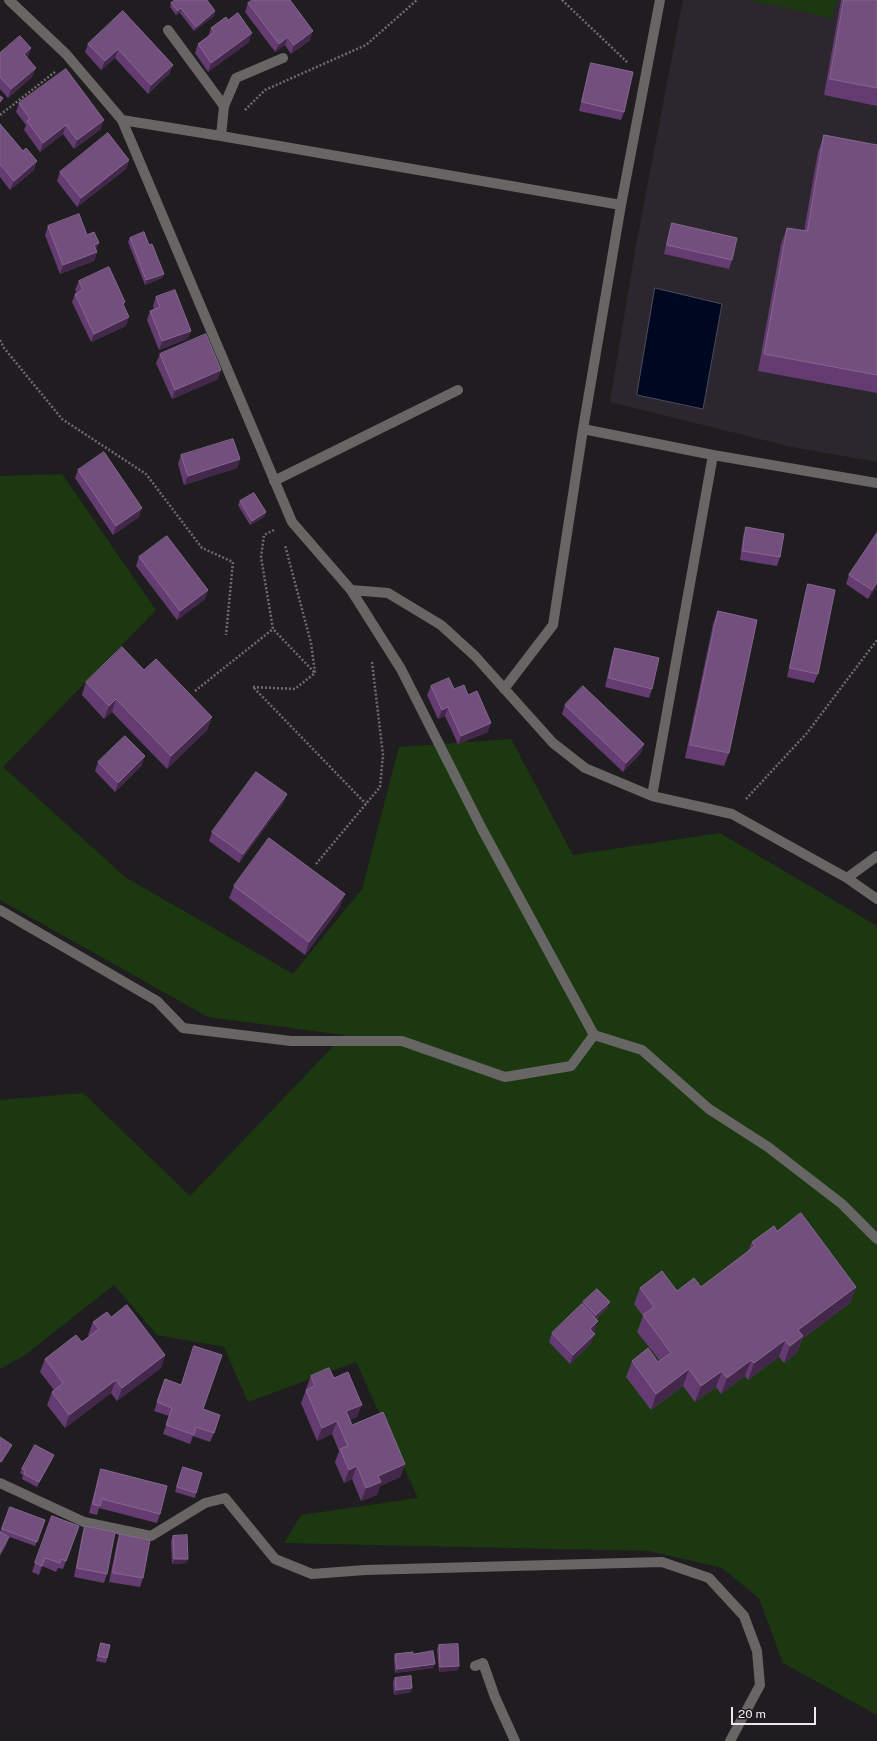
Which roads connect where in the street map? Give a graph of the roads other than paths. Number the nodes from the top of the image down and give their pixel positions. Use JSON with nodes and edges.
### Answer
{"nodes":[{"id":1,"x":8,"y":0,"type":"edge"},
{"id":2,"x":660,"y":0,"type":"edge"},
{"id":3,"x":168,"y":30,"type":"dead end"},
{"id":4,"x":283,"y":58,"type":"dead end"},
{"id":5,"x":224,"y":106,"type":"junction"},
{"id":6,"x":122,"y":120,"type":"junction"},
{"id":7,"x":222,"y":136,"type":"junction"},
{"id":8,"x":621,"y":205,"type":"junction"},
{"id":9,"x":458,"y":390,"type":"dead end"},
{"id":10,"x":583,"y":429,"type":"junction"},
{"id":11,"x":713,"y":455,"type":"junction"},
{"id":12,"x":274,"y":481,"type":"junction"},
{"id":13,"x":877,"y":483,"type":"edge"},
{"id":14,"x":351,"y":590,"type":"junction"},
{"id":15,"x":504,"y":689,"type":"junction"},
{"id":16,"x":652,"y":796,"type":"junction"},
{"id":17,"x":877,"y":856,"type":"edge"},
{"id":18,"x":847,"y":878,"type":"junction"},
{"id":19,"x":877,"y":899,"type":"edge"},
{"id":20,"x":0,"y":910,"type":"edge"},
{"id":21,"x":594,"y":1035,"type":"junction"},
{"id":22,"x":877,"y":1238,"type":"edge"},
{"id":23,"x":0,"y":1483,"type":"edge"},
{"id":24,"x":475,"y":1666,"type":"dead end"},
{"id":25,"x":515,"y":1741,"type":"edge"},
{"id":26,"x":730,"y":1741,"type":"edge"}],
"edges":[{"from":1,"to":6,"type":"street"},
{"from":2,"to":8,"type":"street"},
{"from":3,"to":5,"type":"street"},
{"from":4,"to":5,"type":"street"},
{"from":5,"to":7,"type":"street"},
{"from":6,"to":7,"type":"street"},
{"from":6,"to":12,"type":"street"},
{"from":7,"to":8,"type":"street"},
{"from":8,"to":10,"type":"street"},
{"from":9,"to":12,"type":"street"},
{"from":10,"to":11,"type":"street"},
{"from":10,"to":15,"type":"street"},
{"from":11,"to":13,"type":"street"},
{"from":11,"to":16,"type":"street"},
{"from":12,"to":14,"type":"street"},
{"from":14,"to":15,"type":"street"},
{"from":14,"to":21,"type":"street"},
{"from":15,"to":16,"type":"street"},
{"from":16,"to":18,"type":"street"},
{"from":17,"to":18,"type":"street"},
{"from":18,"to":19,"type":"street"},
{"from":20,"to":21,"type":"street"},
{"from":21,"to":22,"type":"street"},
{"from":23,"to":26,"type":"street"},
{"from":24,"to":25,"type":"street"}]}
